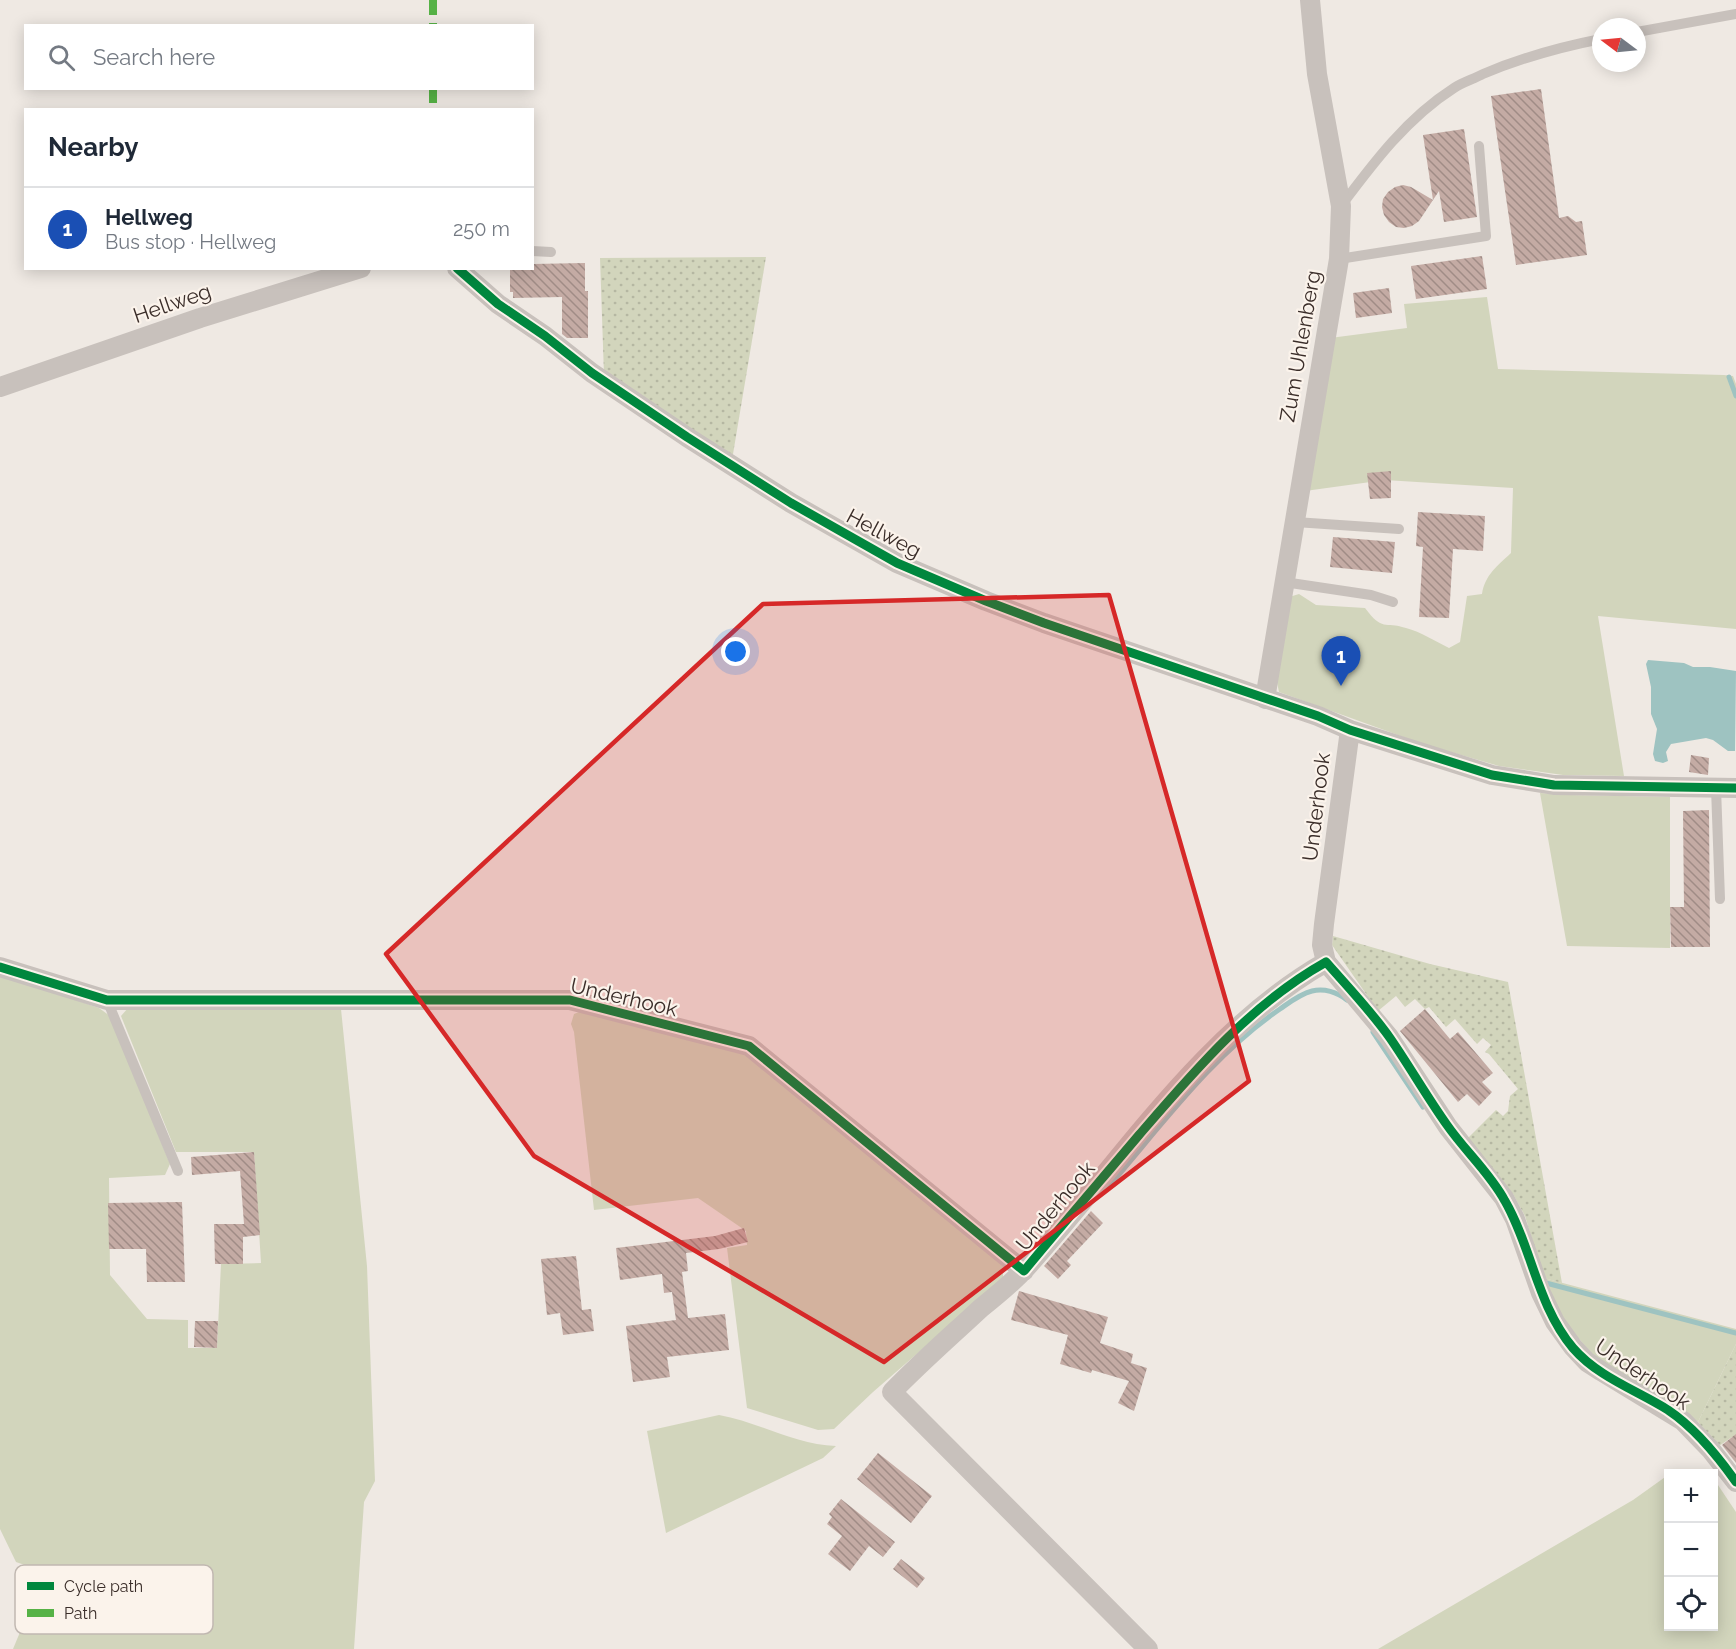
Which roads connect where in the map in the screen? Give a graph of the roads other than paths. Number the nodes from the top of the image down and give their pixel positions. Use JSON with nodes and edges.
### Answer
{"nodes":[{"id":1,"x":1310,"y":0,"type":"edge"},
{"id":2,"x":1736,"y":14,"type":"edge"},
{"id":3,"x":1646,"y":30,"type":"edge"},
{"id":4,"x":1592,"y":41,"type":"edge"},
{"id":5,"x":1479,"y":146,"type":"dead end"},
{"id":6,"x":1341,"y":206,"type":"junction"},
{"id":7,"x":534,"y":251,"type":"edge"},
{"id":8,"x":551,"y":252,"type":"dead end"},
{"id":9,"x":1339,"y":259,"type":"junction"},
{"id":10,"x":355,"y":270,"type":"edge"},
{"id":11,"x":459,"y":270,"type":"edge"},
{"id":12,"x":0,"y":387,"type":"edge"},
{"id":13,"x":1294,"y":522,"type":"junction"},
{"id":14,"x":1400,"y":529,"type":"dead end"},
{"id":15,"x":1284,"y":582,"type":"junction"},
{"id":16,"x":1393,"y":602,"type":"dead end"},
{"id":17,"x":1265,"y":699,"type":"junction"},
{"id":18,"x":1350,"y":730,"type":"junction"},
{"id":19,"x":1716,"y":788,"type":"junction"},
{"id":20,"x":1736,"y":788,"type":"edge"},
{"id":21,"x":1720,"y":899,"type":"dead end"},
{"id":22,"x":1326,"y":962,"type":"junction"},
{"id":23,"x":0,"y":967,"type":"edge"},
{"id":24,"x":107,"y":1000,"type":"junction"},
{"id":25,"x":178,"y":1171,"type":"dead end"},
{"id":26,"x":1024,"y":1271,"type":"junction"},
{"id":27,"x":1736,"y":1482,"type":"edge"},
{"id":28,"x":1149,"y":1649,"type":"edge"}],
"edges":[{"from":1,"to":6,"type":"street","name":"Zum Uhlenberg"},
{"from":2,"to":3,"type":"lane"},
{"from":4,"to":6,"type":"lane"},
{"from":5,"to":9,"type":"lane"},
{"from":6,"to":9,"type":"street","name":"Zum Uhlenberg"},
{"from":7,"to":8,"type":"lane"},
{"from":9,"to":13,"type":"street","name":"Zum Uhlenberg"},
{"from":10,"to":12,"type":"street","name":"Hellweg"},
{"from":11,"to":17,"type":"street","name":"Hellweg"},
{"from":13,"to":14,"type":"lane"},
{"from":13,"to":15,"type":"street","name":"Zum Uhlenberg"},
{"from":15,"to":16,"type":"lane"},
{"from":15,"to":17,"type":"street","name":"Zum Uhlenberg"},
{"from":17,"to":18,"type":"street","name":"Hellweg"},
{"from":18,"to":19,"type":"street","name":"Hellweg"},
{"from":18,"to":22,"type":"street","name":"Underhook"},
{"from":19,"to":20,"type":"street","name":"Hellweg"},
{"from":19,"to":21,"type":"lane"},
{"from":22,"to":26,"type":"street","name":"Underhook"},
{"from":22,"to":27,"type":"street","name":"Underhook"},
{"from":23,"to":24,"type":"street","name":"Underhook"},
{"from":24,"to":25,"type":"lane"},
{"from":24,"to":26,"type":"street","name":"Underhook"},
{"from":26,"to":28,"type":"street","name":"Underhook"}]}
